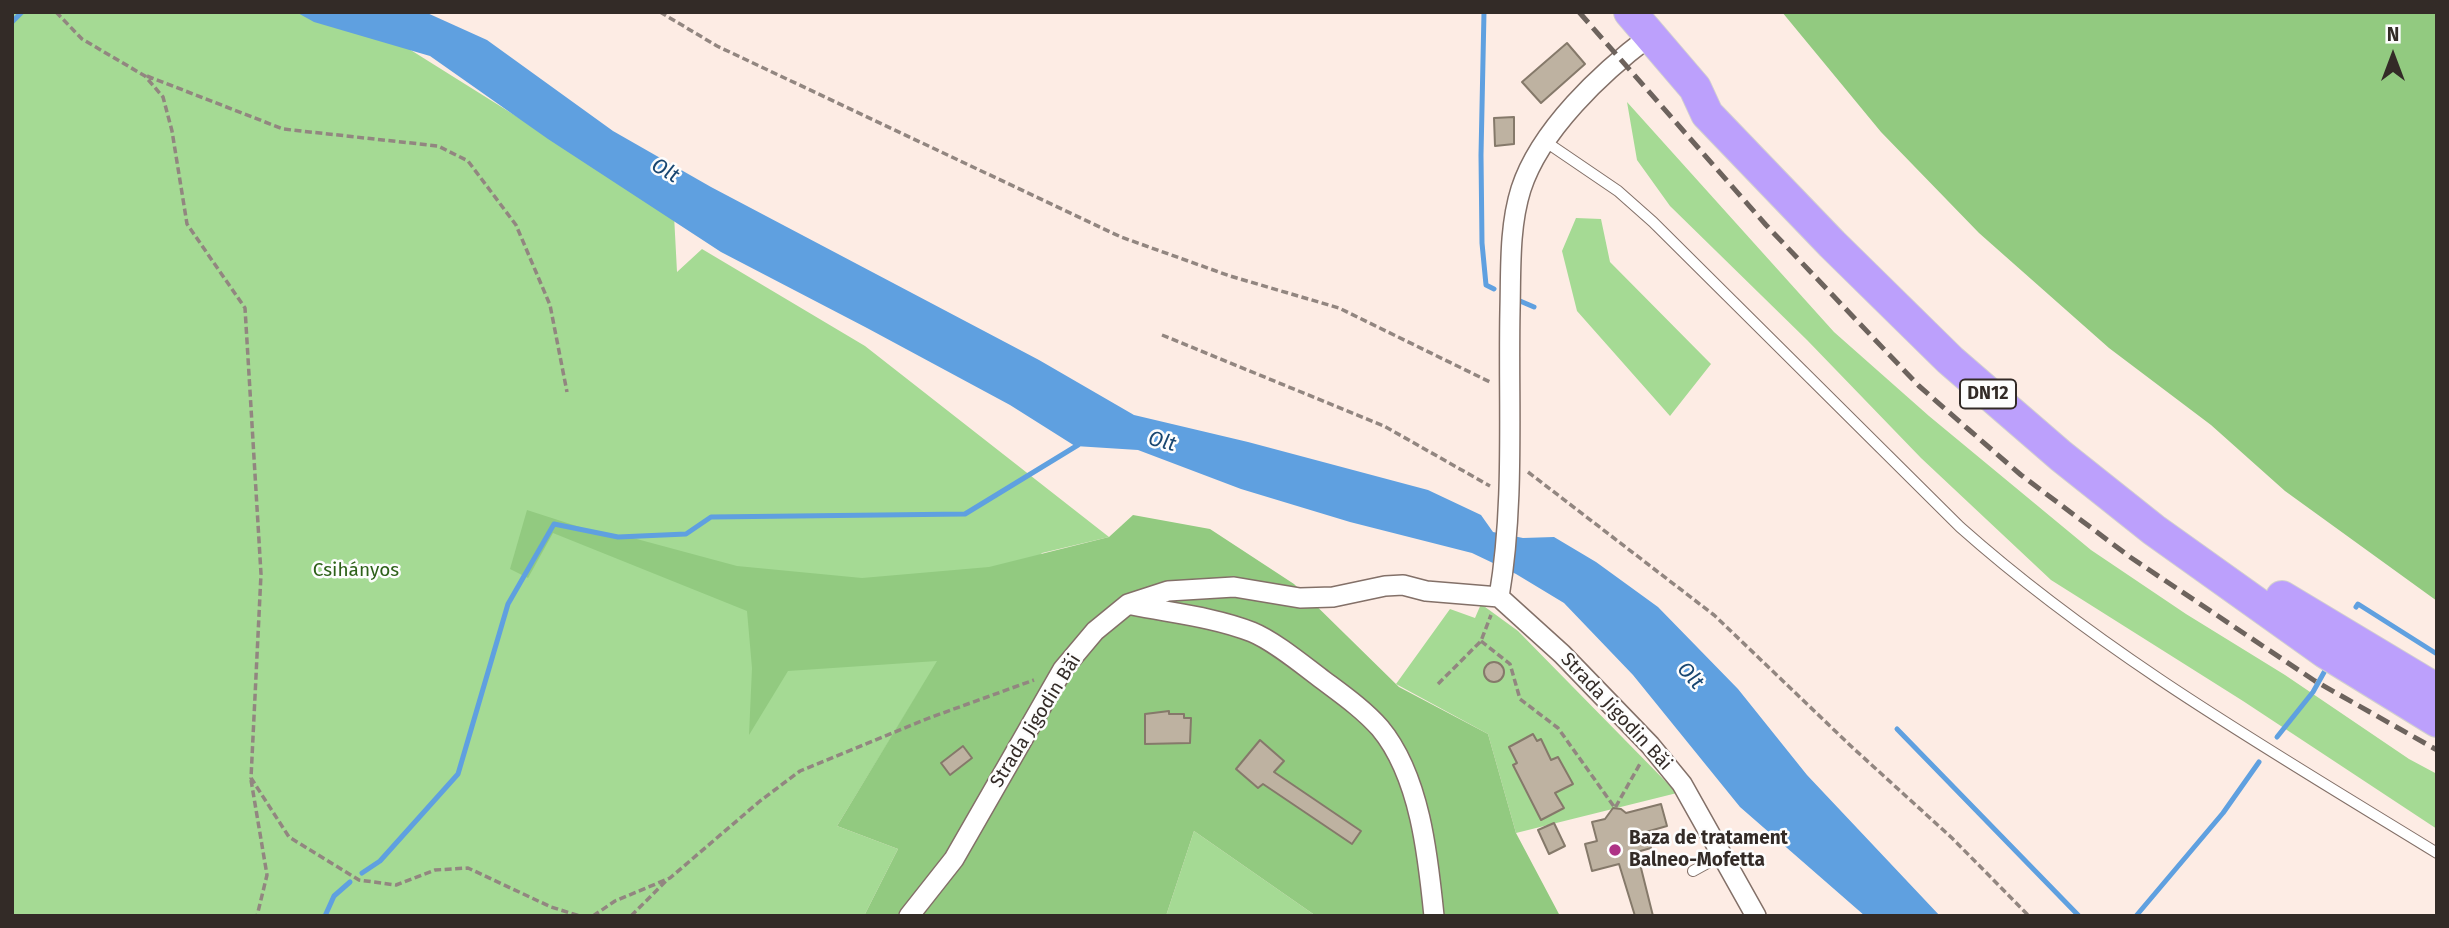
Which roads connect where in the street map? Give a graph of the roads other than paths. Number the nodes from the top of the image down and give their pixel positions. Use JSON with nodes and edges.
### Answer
{"nodes":[{"id":1,"x":1640,"y":24,"type":"edge"},
{"id":2,"x":1695,"y":88,"type":"junction"},
{"id":3,"x":1546,"y":142,"type":"junction"},
{"id":4,"x":1499,"y":597,"type":"junction"},
{"id":5,"x":1128,"y":604,"type":"junction"},
{"id":6,"x":2437,"y":690,"type":"edge"},
{"id":7,"x":2437,"y":721,"type":"edge"},
{"id":8,"x":2437,"y":853,"type":"edge"},
{"id":9,"x":1722,"y":855,"type":"junction"},
{"id":10,"x":1693,"y":871,"type":"dead end"},
{"id":11,"x":909,"y":916,"type":"edge"},
{"id":12,"x":1434,"y":916,"type":"edge"},
{"id":13,"x":1756,"y":916,"type":"edge"}],
"edges":[{"from":1,"to":2,"type":"highway","number":"DN12"},
{"from":1,"to":3,"type":"street"},
{"from":2,"to":6,"type":"highway","number":"DN12"},
{"from":2,"to":7,"type":"highway","number":"DN12"},
{"from":3,"to":4,"type":"street"},
{"from":3,"to":8,"type":"lane"},
{"from":4,"to":5,"type":"street","name":"Strada Jigodin Băi"},
{"from":4,"to":9,"type":"street","name":"Strada Jigodin Băi"},
{"from":5,"to":11,"type":"street","name":"Strada Jigodin Băi"},
{"from":5,"to":12,"type":"street"},
{"from":9,"to":10,"type":"lane"},
{"from":9,"to":13,"type":"street","name":"Strada Jigodin Băi"}]}
